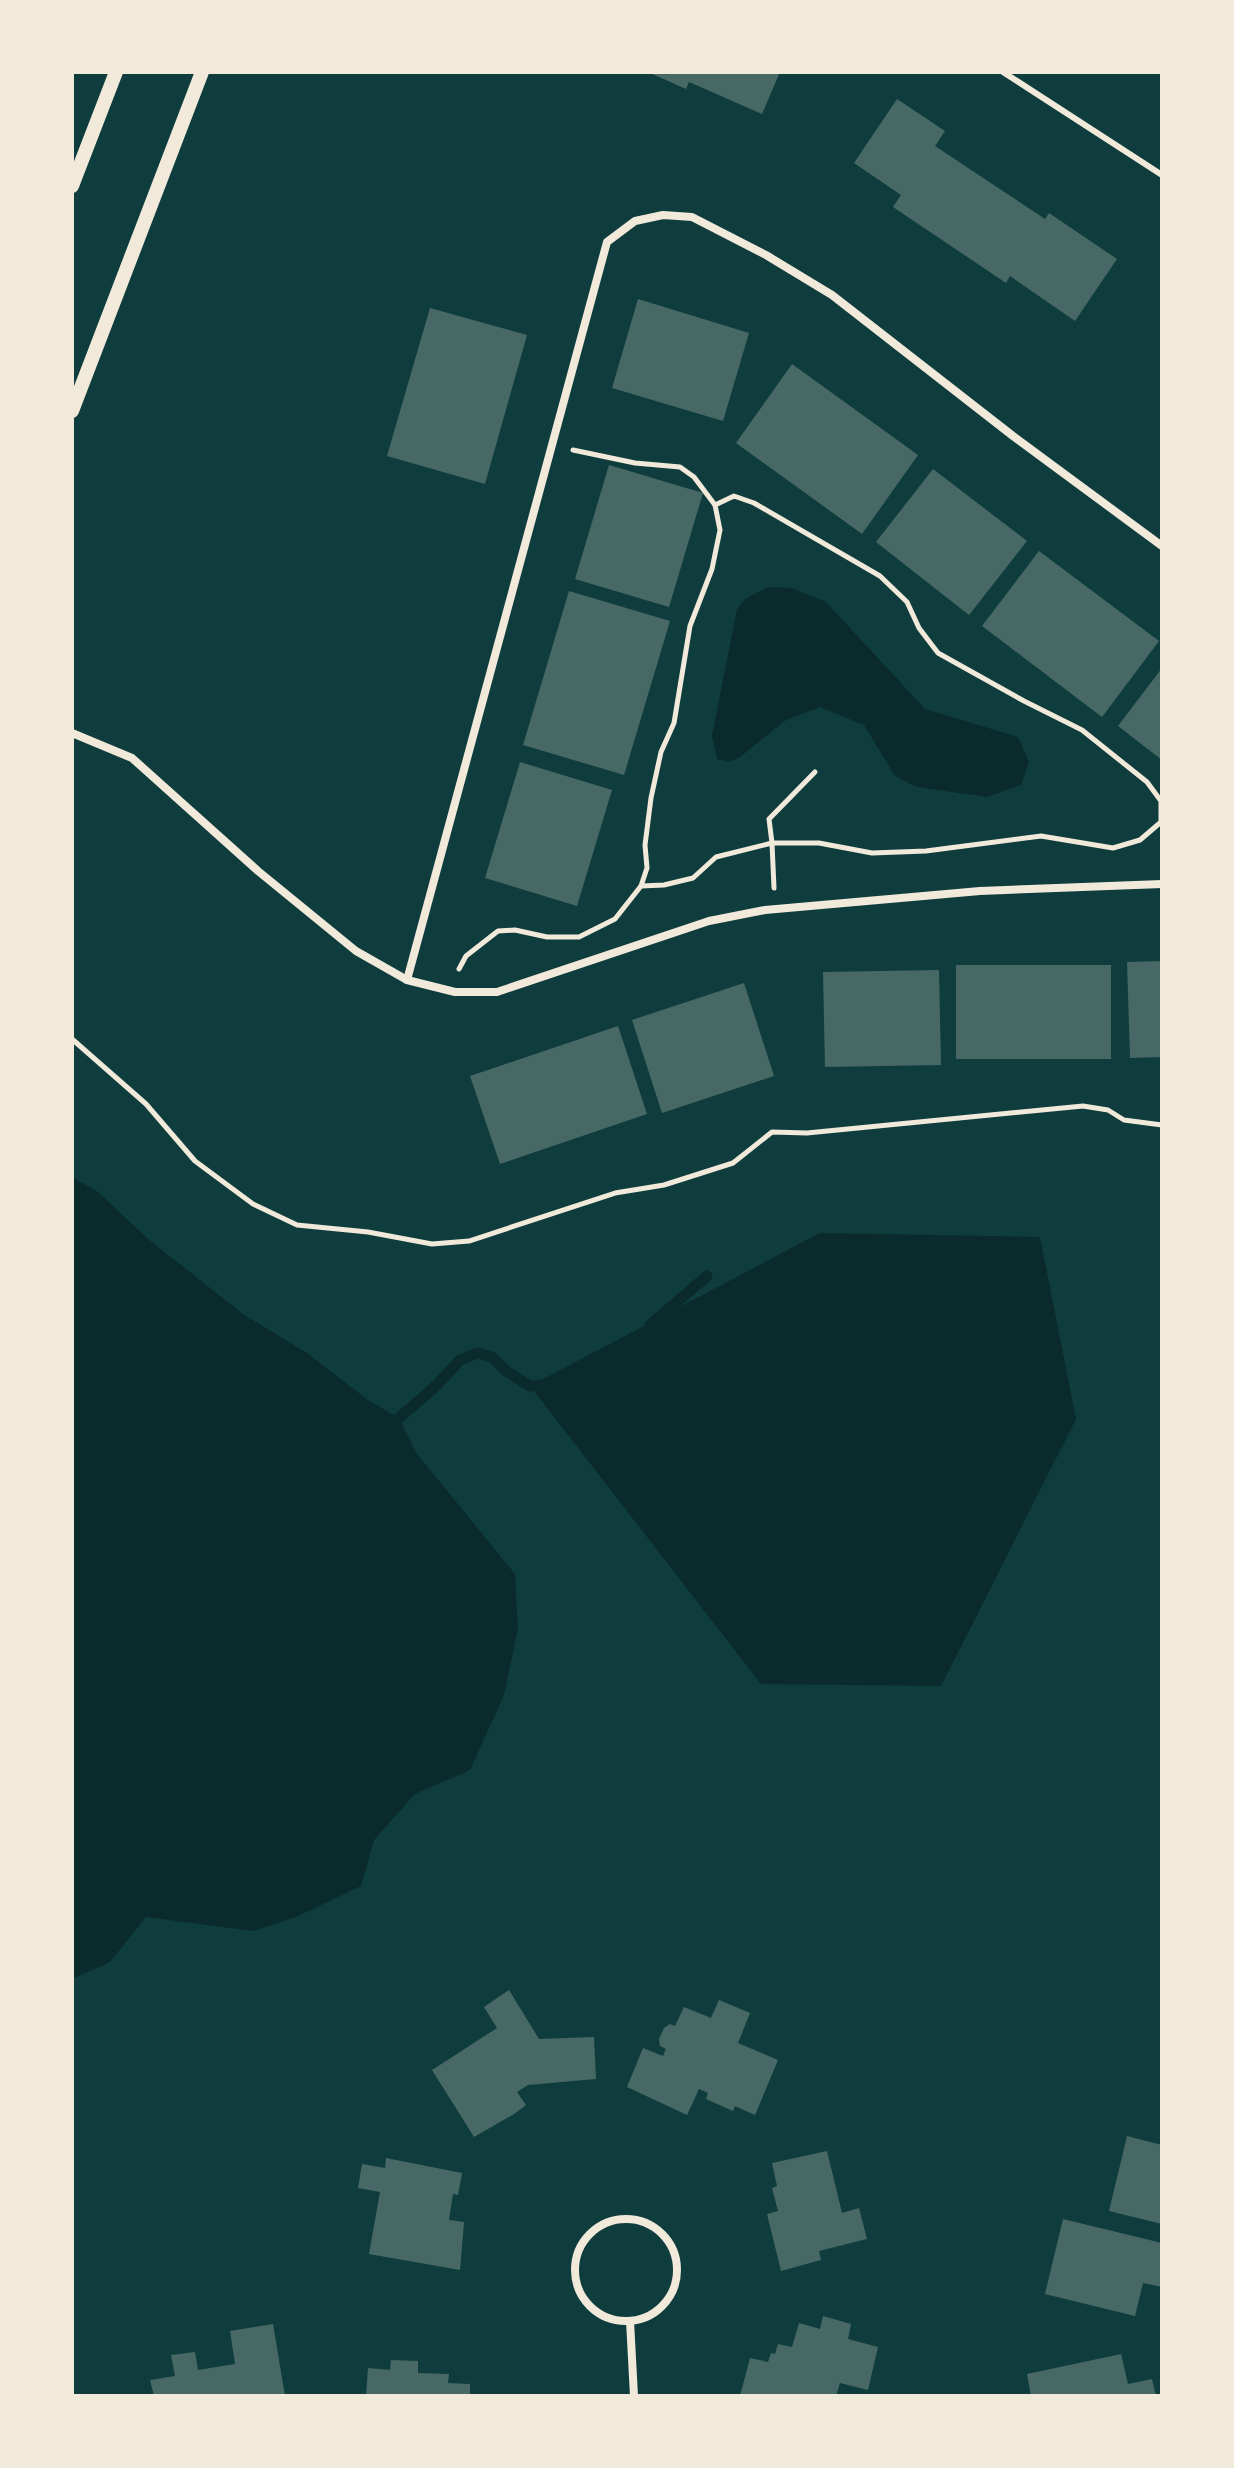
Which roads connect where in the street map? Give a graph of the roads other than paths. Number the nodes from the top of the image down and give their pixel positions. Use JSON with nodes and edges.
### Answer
{"nodes":[{"id":1,"x":116,"y":72,"type":"edge"},
{"id":2,"x":202,"y":72,"type":"edge"},
{"id":3,"x":1003,"y":72,"type":"edge"},
{"id":4,"x":1162,"y":175,"type":"edge"},
{"id":5,"x":72,"y":186,"type":"edge"},
{"id":6,"x":72,"y":411,"type":"edge"},
{"id":7,"x":1162,"y":546,"type":"edge"},
{"id":8,"x":72,"y":733,"type":"edge"},
{"id":9,"x":1162,"y":884,"type":"edge"},
{"id":10,"x":407,"y":980,"type":"junction"},
{"id":11,"x":630,"y":2321,"type":"junction"},
{"id":12,"x":634,"y":2396,"type":"edge"}],
"edges":[{"from":1,"to":5,"type":"street"},
{"from":2,"to":6,"type":"street"},
{"from":3,"to":4,"type":"lane"},
{"from":7,"to":10,"type":"street"},
{"from":8,"to":10,"type":"street"},
{"from":9,"to":10,"type":"street"},
{"from":11,"to":11,"type":"street"},
{"from":11,"to":12,"type":"street"}]}
